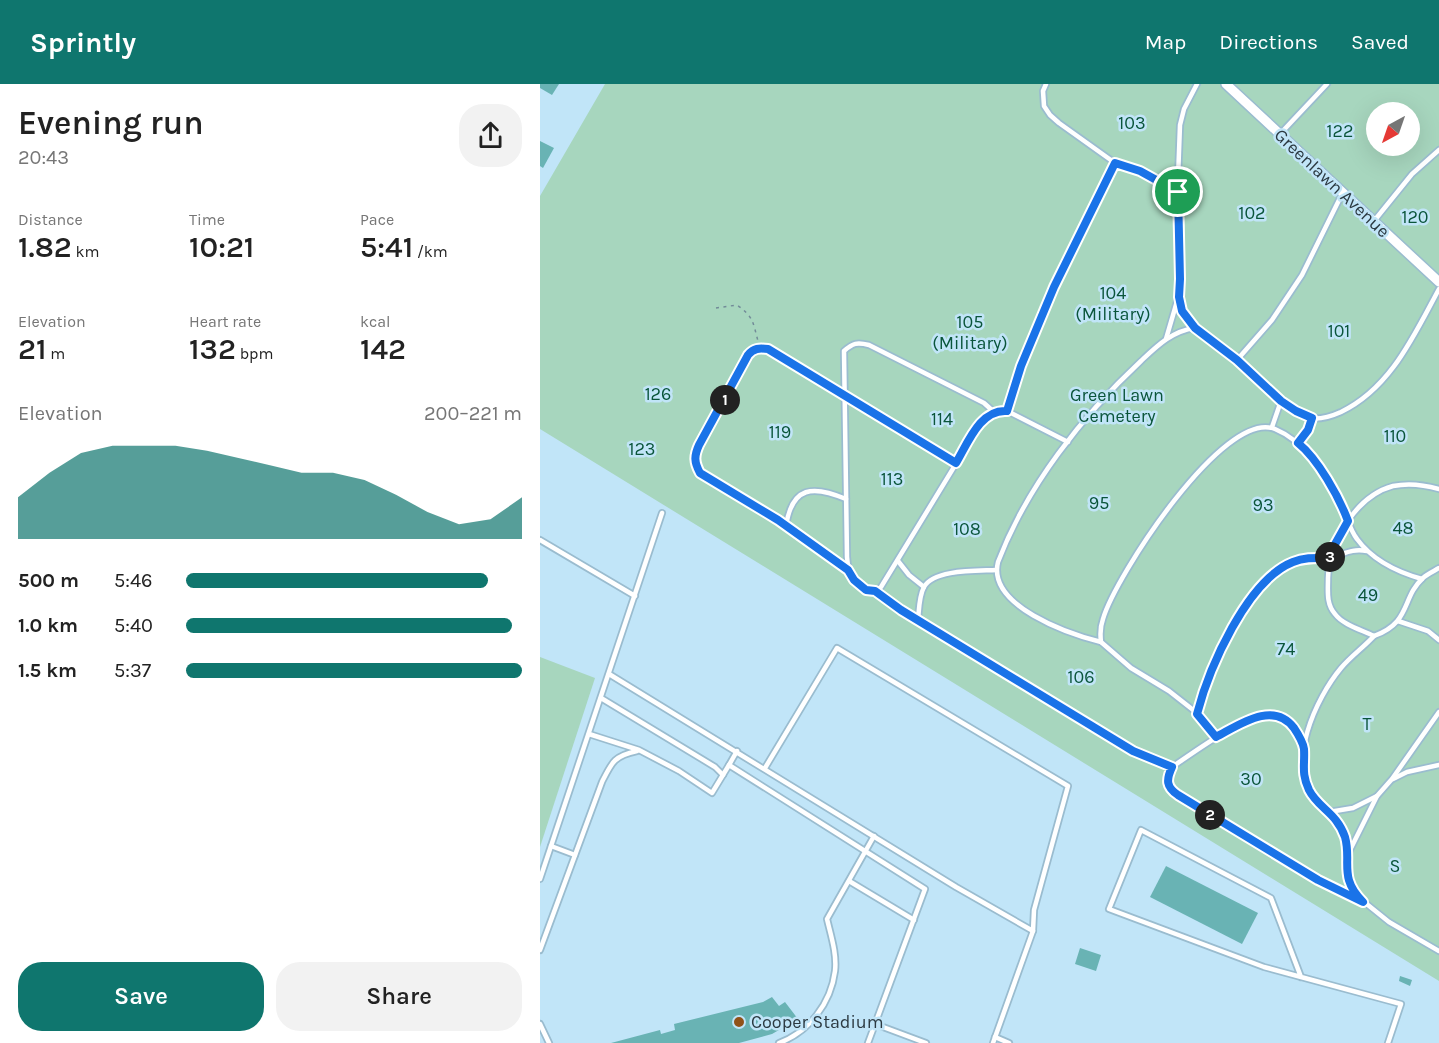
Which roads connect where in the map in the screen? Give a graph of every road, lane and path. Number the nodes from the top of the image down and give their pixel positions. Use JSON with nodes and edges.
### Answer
{"nodes":[{"id":1,"x":1046,"y":84,"type":"edge"},
{"id":2,"x":1197,"y":84,"type":"edge"},
{"id":3,"x":1226,"y":84,"type":"edge"},
{"id":4,"x":1328,"y":84,"type":"edge"},
{"id":5,"x":1280,"y":134,"type":"junction"},
{"id":6,"x":1439,"y":150,"type":"edge"},
{"id":7,"x":1115,"y":163,"type":"junction"},
{"id":8,"x":1178,"y":192,"type":"junction"},
{"id":9,"x":1343,"y":193,"type":"junction"},
{"id":10,"x":1374,"y":221,"type":"junction"},
{"id":11,"x":1439,"y":282,"type":"edge"},
{"id":12,"x":1439,"y":289,"type":"edge"},
{"id":13,"x":1179,"y":297,"type":"junction"},
{"id":14,"x":716,"y":308,"type":"dead end"},
{"id":15,"x":1195,"y":328,"type":"junction"},
{"id":16,"x":1166,"y":339,"type":"junction"},
{"id":17,"x":760,"y":348,"type":"junction"},
{"id":18,"x":1237,"y":360,"type":"junction"},
{"id":19,"x":844,"y":395,"type":"junction"},
{"id":20,"x":1281,"y":401,"type":"junction"},
{"id":21,"x":1007,"y":411,"type":"junction"},
{"id":22,"x":994,"y":412,"type":"junction"},
{"id":23,"x":1312,"y":418,"type":"junction"},
{"id":24,"x":1272,"y":427,"type":"junction"},
{"id":25,"x":1068,"y":442,"type":"junction"},
{"id":26,"x":1298,"y":443,"type":"junction"},
{"id":27,"x":956,"y":463,"type":"junction"},
{"id":28,"x":1439,"y":489,"type":"edge"},
{"id":29,"x":846,"y":499,"type":"junction"},
{"id":30,"x":662,"y":513,"type":"dead end"},
{"id":31,"x":1348,"y":521,"type":"junction"},
{"id":32,"x":786,"y":526,"type":"junction"},
{"id":33,"x":540,"y":540,"type":"edge"},
{"id":34,"x":1367,"y":551,"type":"junction"},
{"id":35,"x":1329,"y":558,"type":"junction"},
{"id":36,"x":898,"y":561,"type":"junction"},
{"id":37,"x":1439,"y":568,"type":"edge"},
{"id":38,"x":848,"y":570,"type":"junction"},
{"id":39,"x":996,"y":570,"type":"junction"},
{"id":40,"x":1422,"y":579,"type":"junction"},
{"id":41,"x":924,"y":587,"type":"junction"},
{"id":42,"x":875,"y":591,"type":"junction"},
{"id":43,"x":635,"y":596,"type":"junction"},
{"id":44,"x":918,"y":620,"type":"junction"},
{"id":45,"x":1398,"y":621,"type":"junction"},
{"id":46,"x":1374,"y":636,"type":"junction"},
{"id":47,"x":1439,"y":640,"type":"edge"},
{"id":48,"x":1101,"y":642,"type":"junction"},
{"id":49,"x":609,"y":674,"type":"junction"},
{"id":50,"x":601,"y":698,"type":"junction"},
{"id":51,"x":1439,"y":712,"type":"edge"},
{"id":52,"x":1197,"y":714,"type":"junction"},
{"id":53,"x":589,"y":734,"type":"junction"},
{"id":54,"x":1216,"y":737,"type":"junction"},
{"id":55,"x":1304,"y":749,"type":"junction"},
{"id":56,"x":639,"y":750,"type":"junction"},
{"id":57,"x":737,"y":751,"type":"junction"},
{"id":58,"x":729,"y":765,"type":"junction"},
{"id":59,"x":1439,"y":765,"type":"edge"},
{"id":60,"x":1172,"y":767,"type":"junction"},
{"id":61,"x":765,"y":768,"type":"junction"},
{"id":62,"x":723,"y":775,"type":"junction"},
{"id":63,"x":1392,"y":779,"type":"junction"},
{"id":64,"x":1377,"y":796,"type":"junction"},
{"id":65,"x":1329,"y":812,"type":"junction"},
{"id":66,"x":874,"y":836,"type":"junction"},
{"id":67,"x":551,"y":846,"type":"junction"},
{"id":68,"x":865,"y":852,"type":"junction"},
{"id":69,"x":575,"y":855,"type":"junction"},
{"id":70,"x":1346,"y":858,"type":"junction"},
{"id":71,"x":540,"y":879,"type":"edge"},
{"id":72,"x":849,"y":881,"type":"junction"},
{"id":73,"x":1363,"y":902,"type":"junction"},
{"id":74,"x":914,"y":921,"type":"junction"},
{"id":75,"x":1033,"y":931,"type":"junction"},
{"id":76,"x":540,"y":948,"type":"edge"},
{"id":77,"x":1439,"y":951,"type":"edge"},
{"id":78,"x":1300,"y":977,"type":"junction"},
{"id":79,"x":540,"y":1024,"type":"edge"},
{"id":80,"x":875,"y":1024,"type":"junction"},
{"id":81,"x":994,"y":1040,"type":"edge"},
{"id":82,"x":549,"y":1043,"type":"edge"},
{"id":83,"x":779,"y":1043,"type":"edge"},
{"id":84,"x":868,"y":1043,"type":"edge"},
{"id":85,"x":926,"y":1043,"type":"edge"},
{"id":86,"x":1009,"y":1043,"type":"edge"},
{"id":87,"x":1388,"y":1043,"type":"edge"}],
"edges":[{"from":1,"to":7,"type":"lane"},
{"from":2,"to":8,"type":"lane"},
{"from":3,"to":5,"type":"street","name":"Greenlawn Avenue"},
{"from":4,"to":5,"type":"lane"},
{"from":5,"to":9,"type":"street","name":"Greenlawn Avenue"},
{"from":6,"to":10,"type":"lane"},
{"from":7,"to":8,"type":"lane"},
{"from":7,"to":21,"type":"lane"},
{"from":8,"to":13,"type":"lane"},
{"from":9,"to":10,"type":"street","name":"Greenlawn Avenue"},
{"from":9,"to":18,"type":"lane"},
{"from":10,"to":11,"type":"street","name":"Greenlawn Avenue"},
{"from":12,"to":23,"type":"lane"},
{"from":13,"to":15,"type":"lane"},
{"from":13,"to":16,"type":"lane"},
{"from":14,"to":17,"type":"path"},
{"from":15,"to":16,"type":"lane"},
{"from":15,"to":18,"type":"lane"},
{"from":16,"to":25,"type":"lane"},
{"from":17,"to":19,"type":"lane"},
{"from":17,"to":32,"type":"lane"},
{"from":18,"to":20,"type":"lane"},
{"from":19,"to":22,"type":"lane"},
{"from":19,"to":27,"type":"lane"},
{"from":19,"to":29,"type":"lane"},
{"from":20,"to":23,"type":"lane"},
{"from":20,"to":24,"type":"lane"},
{"from":21,"to":22,"type":"lane"},
{"from":21,"to":25,"type":"lane"},
{"from":22,"to":27,"type":"lane"},
{"from":23,"to":26,"type":"lane"},
{"from":24,"to":26,"type":"lane"},
{"from":24,"to":48,"type":"lane"},
{"from":25,"to":39,"type":"lane"},
{"from":26,"to":31,"type":"lane"},
{"from":27,"to":36,"type":"lane"},
{"from":28,"to":31,"type":"lane"},
{"from":29,"to":32,"type":"lane"},
{"from":29,"to":38,"type":"lane"},
{"from":30,"to":43,"type":"lane"},
{"from":31,"to":34,"type":"lane"},
{"from":31,"to":35,"type":"lane"},
{"from":32,"to":38,"type":"lane"},
{"from":33,"to":43,"type":"lane"},
{"from":34,"to":35,"type":"lane"},
{"from":34,"to":40,"type":"lane"},
{"from":35,"to":46,"type":"lane"},
{"from":35,"to":52,"type":"lane"},
{"from":36,"to":41,"type":"lane"},
{"from":36,"to":42,"type":"lane"},
{"from":37,"to":40,"type":"lane"},
{"from":38,"to":42,"type":"lane"},
{"from":39,"to":41,"type":"lane"},
{"from":39,"to":48,"type":"lane"},
{"from":40,"to":45,"type":"lane"},
{"from":41,"to":44,"type":"lane"},
{"from":42,"to":44,"type":"lane"},
{"from":43,"to":49,"type":"lane"},
{"from":44,"to":60,"type":"lane"},
{"from":45,"to":46,"type":"lane"},
{"from":45,"to":47,"type":"lane"},
{"from":46,"to":55,"type":"lane"},
{"from":48,"to":52,"type":"lane"},
{"from":49,"to":50,"type":"lane"},
{"from":49,"to":57,"type":"lane"},
{"from":50,"to":53,"type":"lane"},
{"from":50,"to":62,"type":"lane"},
{"from":51,"to":63,"type":"lane"},
{"from":52,"to":54,"type":"lane"},
{"from":53,"to":56,"type":"lane"},
{"from":53,"to":67,"type":"lane"},
{"from":54,"to":55,"type":"lane"},
{"from":54,"to":60,"type":"lane"},
{"from":55,"to":65,"type":"lane"},
{"from":56,"to":62,"type":"lane"},
{"from":56,"to":69,"type":"lane"},
{"from":57,"to":58,"type":"lane"},
{"from":57,"to":61,"type":"lane"},
{"from":58,"to":62,"type":"lane"},
{"from":58,"to":68,"type":"lane"},
{"from":59,"to":63,"type":"lane"},
{"from":60,"to":73,"type":"lane"},
{"from":61,"to":66,"type":"lane"},
{"from":61,"to":75,"type":"lane"},
{"from":63,"to":64,"type":"lane"},
{"from":64,"to":65,"type":"lane"},
{"from":64,"to":70,"type":"lane"},
{"from":65,"to":70,"type":"lane"},
{"from":66,"to":68,"type":"lane"},
{"from":66,"to":75,"type":"lane"},
{"from":67,"to":69,"type":"lane"},
{"from":67,"to":71,"type":"lane"},
{"from":68,"to":72,"type":"lane"},
{"from":68,"to":74,"type":"lane"},
{"from":69,"to":76,"type":"lane"},
{"from":70,"to":73,"type":"lane"},
{"from":72,"to":74,"type":"lane"},
{"from":72,"to":83,"type":"lane"},
{"from":73,"to":77,"type":"lane"},
{"from":74,"to":80,"type":"lane"},
{"from":75,"to":81,"type":"lane"},
{"from":78,"to":78,"type":"lane"},
{"from":78,"to":87,"type":"lane"},
{"from":79,"to":82,"type":"lane"},
{"from":80,"to":84,"type":"lane"},
{"from":80,"to":85,"type":"lane"},
{"from":81,"to":86,"type":"lane"}]}
